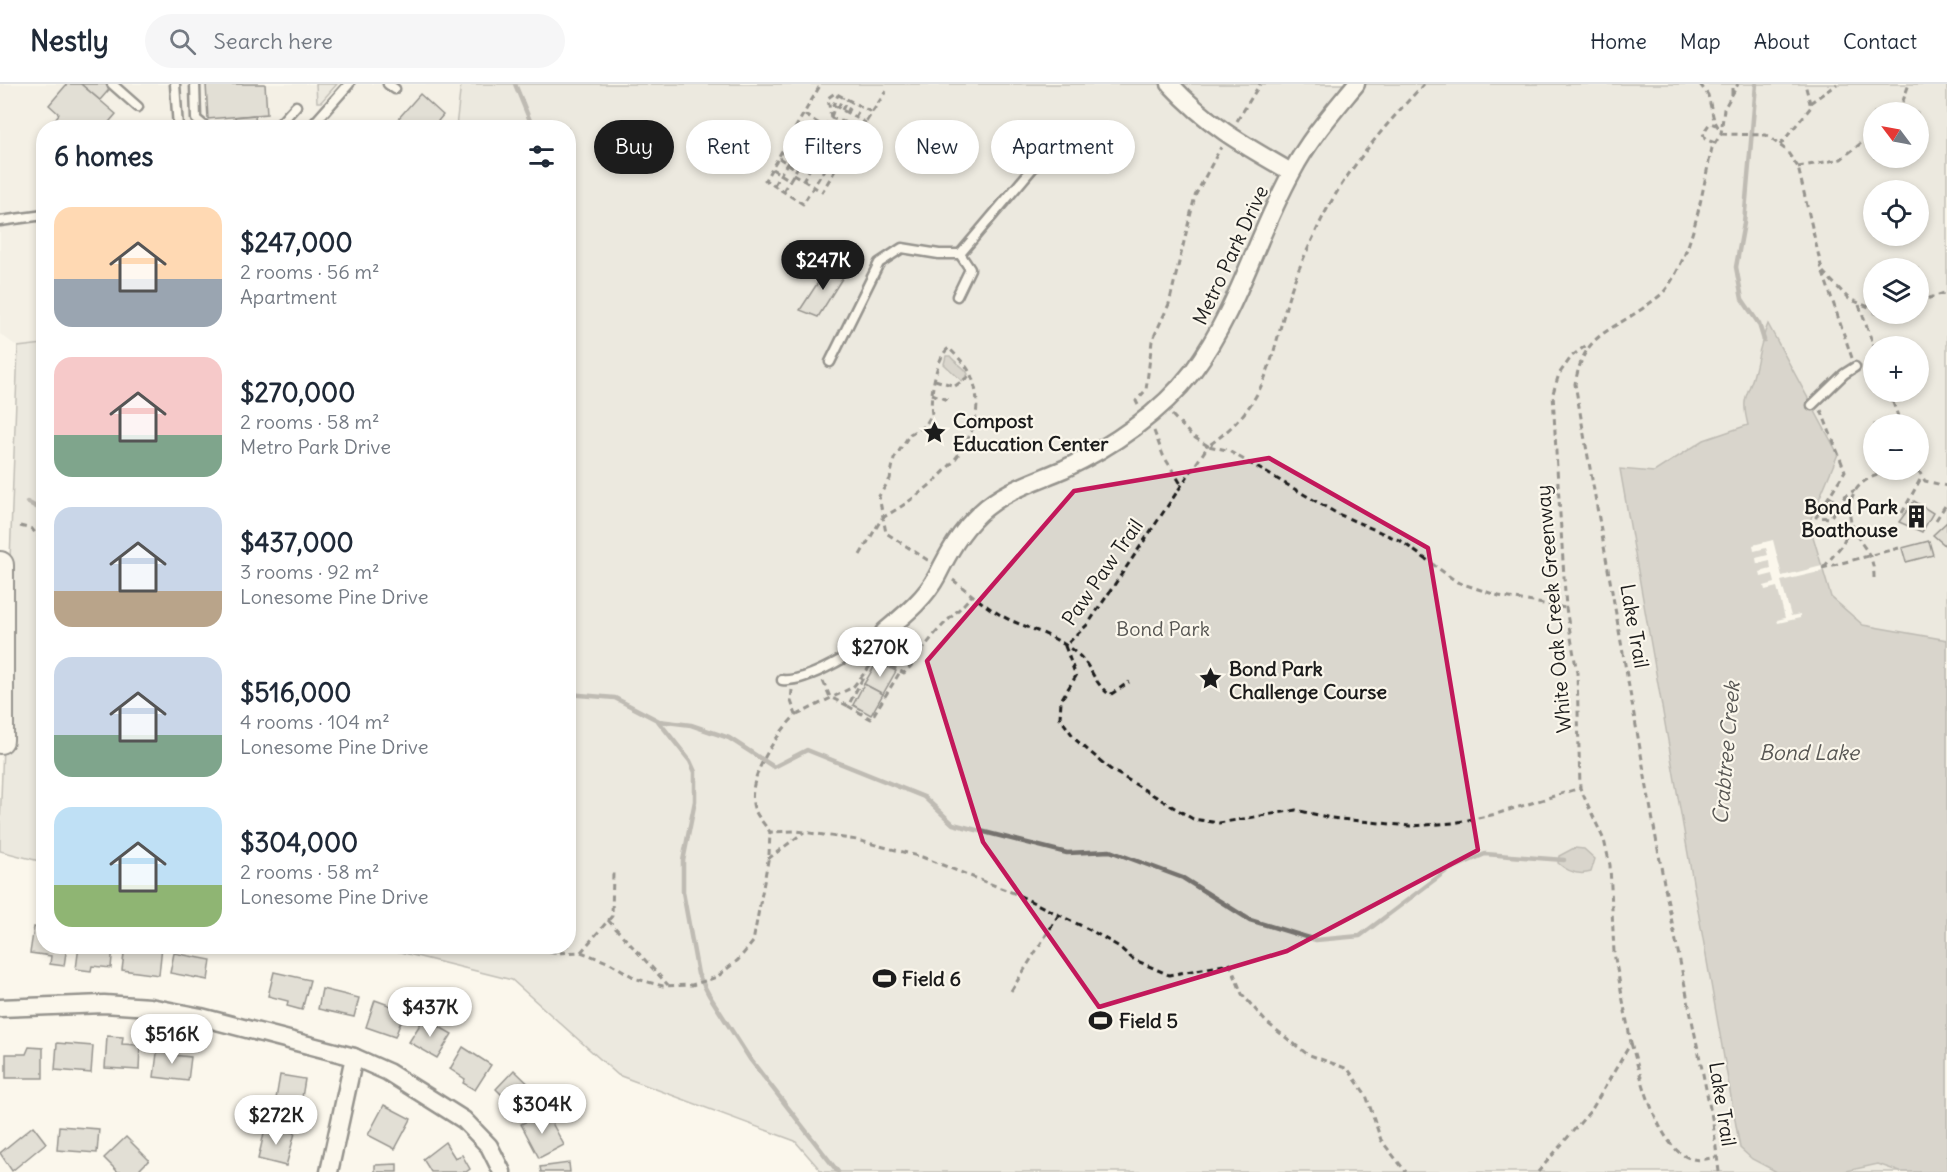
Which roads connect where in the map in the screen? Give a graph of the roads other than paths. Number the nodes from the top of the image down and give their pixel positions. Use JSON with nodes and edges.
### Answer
{"nodes":[{"id":1,"x":112,"y":84,"type":"edge"},
{"id":2,"x":175,"y":84,"type":"edge"},
{"id":3,"x":195,"y":84,"type":"edge"},
{"id":4,"x":349,"y":84,"type":"edge"},
{"id":5,"x":1170,"y":84,"type":"edge"},
{"id":6,"x":1356,"y":84,"type":"edge"},
{"id":7,"x":296,"y":106,"type":"dead end"},
{"id":8,"x":138,"y":107,"type":"dead end"},
{"id":9,"x":177,"y":120,"type":"edge"},
{"id":10,"x":197,"y":120,"type":"edge"},
{"id":11,"x":283,"y":120,"type":"edge"},
{"id":12,"x":317,"y":120,"type":"edge"},
{"id":13,"x":1292,"y":172,"type":"junction"},
{"id":14,"x":1028,"y":174,"type":"edge"},
{"id":15,"x":36,"y":216,"type":"edge"},
{"id":16,"x":0,"y":221,"type":"edge"},
{"id":17,"x":960,"y":254,"type":"junction"},
{"id":18,"x":957,"y":296,"type":"dead end"},
{"id":19,"x":830,"y":362,"type":"dead end"},
{"id":20,"x":1855,"y":367,"type":"road end"},
{"id":21,"x":1816,"y":406,"type":"road end"},
{"id":22,"x":0,"y":566,"type":"edge"},
{"id":23,"x":884,"y":632,"type":"joint"},
{"id":24,"x":782,"y":680,"type":"dead end"},
{"id":25,"x":0,"y":740,"type":"edge"},
{"id":26,"x":0,"y":1008,"type":"edge"},
{"id":27,"x":354,"y":1057,"type":"junction"},
{"id":28,"x":329,"y":1172,"type":"edge"},
{"id":29,"x":502,"y":1172,"type":"edge"}],
"edges":[{"from":1,"to":8,"type":"lane"},
{"from":2,"to":9,"type":"lane"},
{"from":3,"to":10,"type":"lane"},
{"from":4,"to":12,"type":"lane"},
{"from":5,"to":13,"type":"street"},
{"from":6,"to":13,"type":"street","name":"Metro Park Drive"},
{"from":7,"to":11,"type":"lane"},
{"from":13,"to":23,"type":"street","name":"Metro Park Drive"},
{"from":14,"to":17,"type":"lane"},
{"from":15,"to":16,"type":"lane"},
{"from":17,"to":18,"type":"lane"},
{"from":17,"to":19,"type":"lane"},
{"from":20,"to":21,"type":"lane"},
{"from":22,"to":25,"type":"main road"},
{"from":23,"to":24,"type":"lane"},
{"from":26,"to":27,"type":"street"},
{"from":27,"to":28,"type":"street"},
{"from":27,"to":29,"type":"street"}]}
